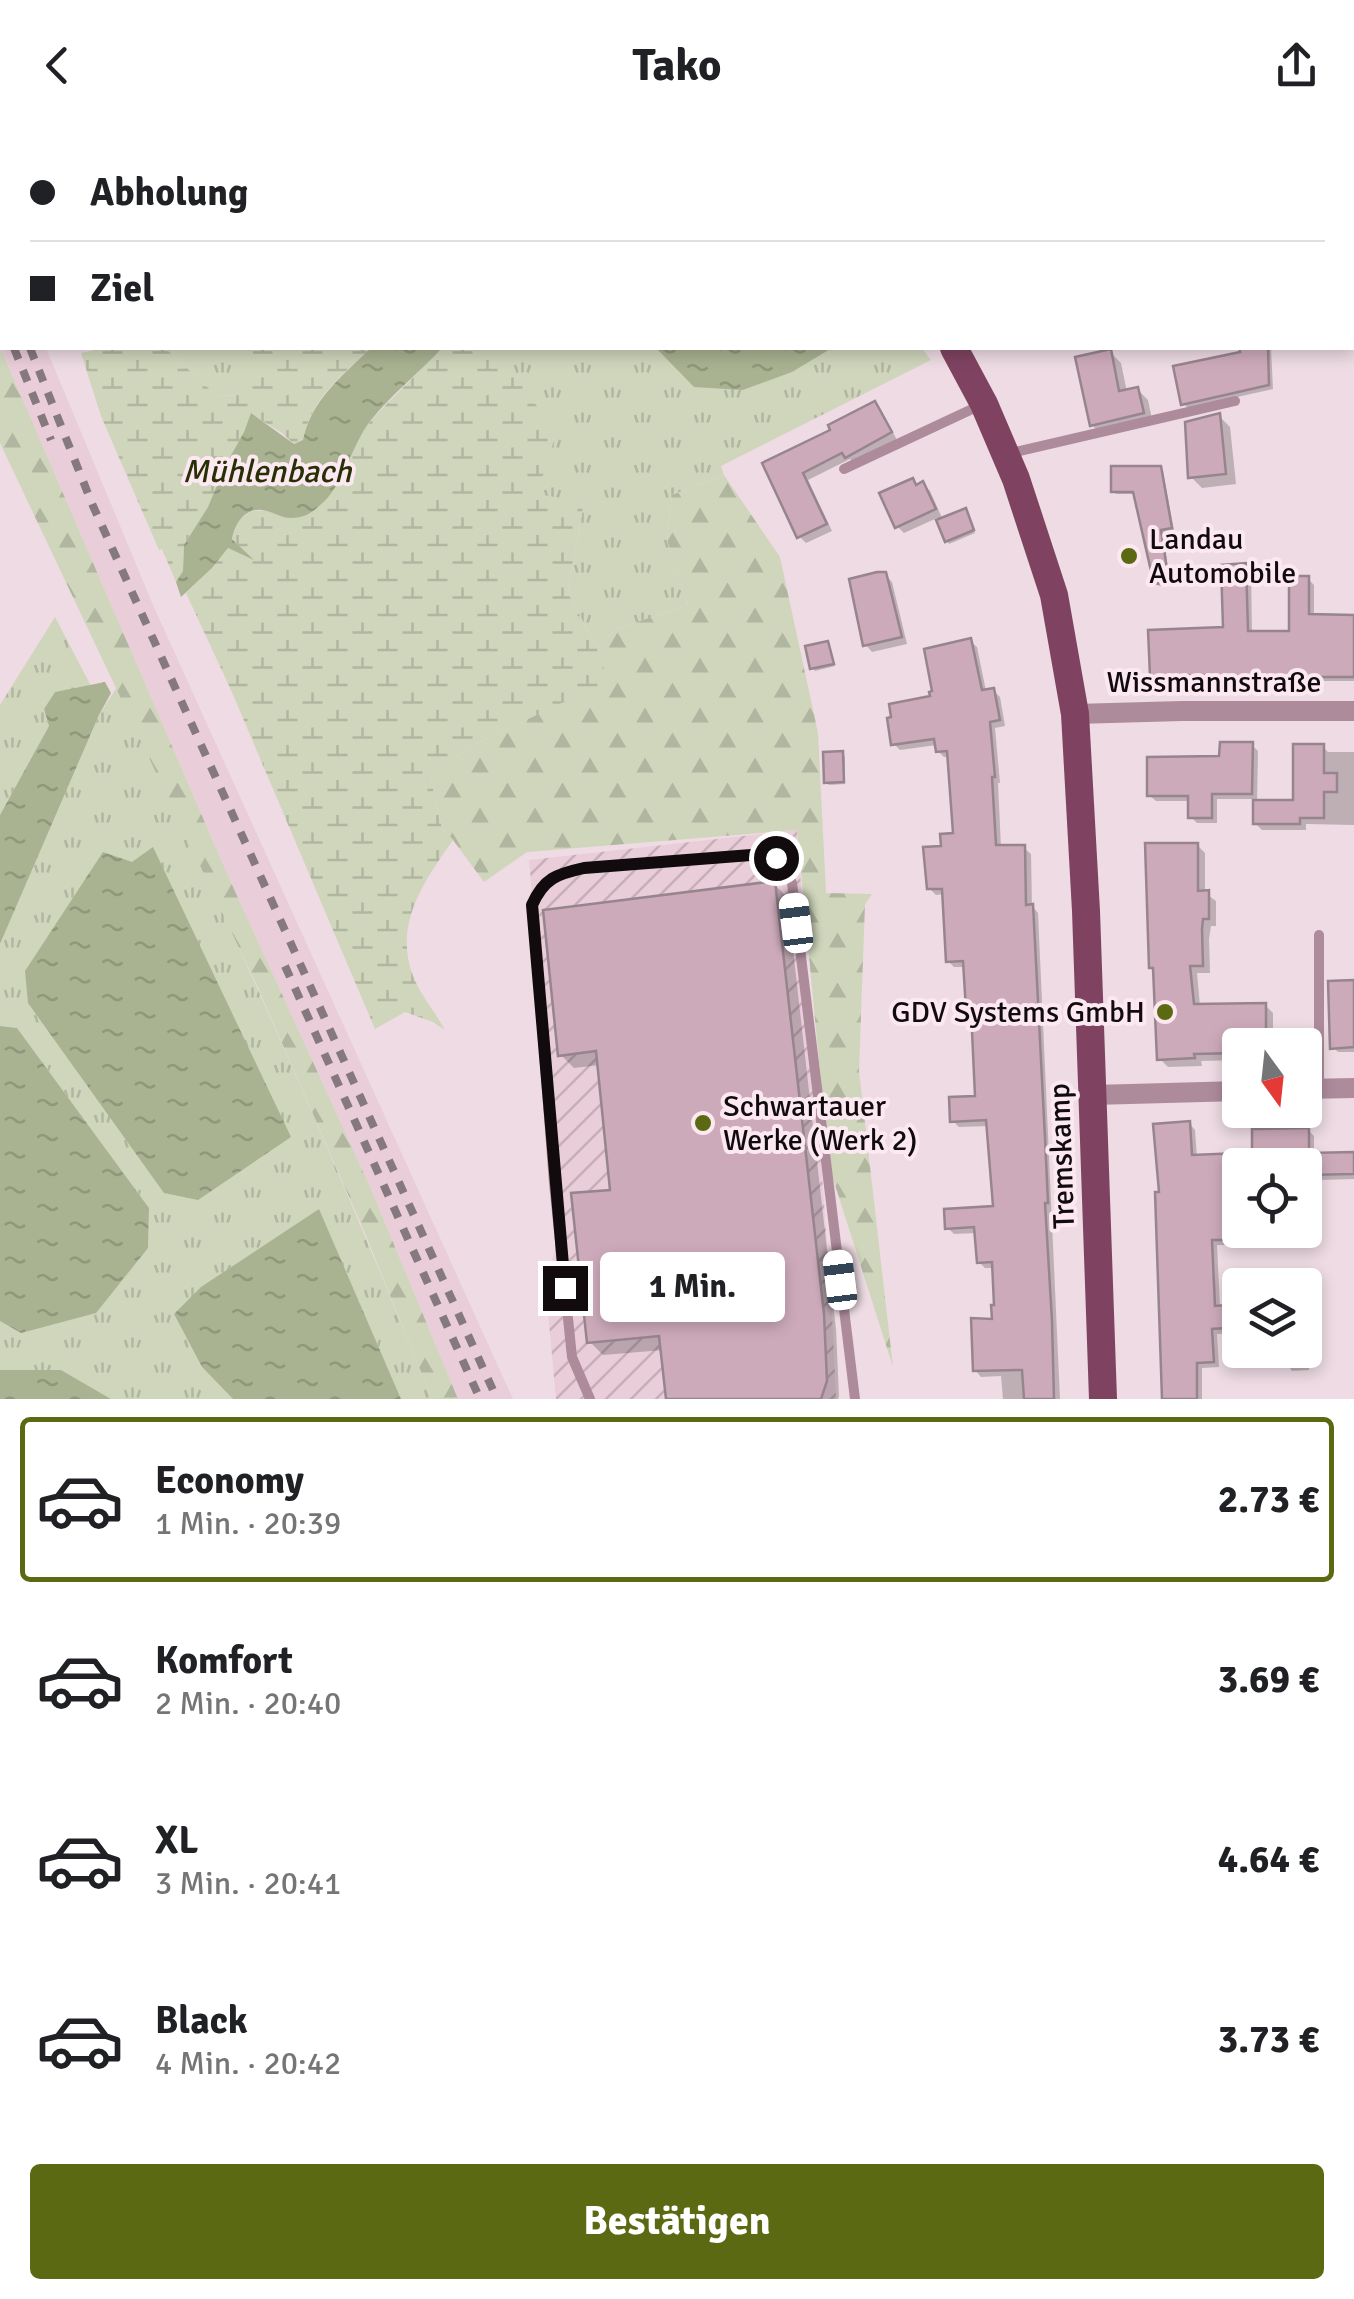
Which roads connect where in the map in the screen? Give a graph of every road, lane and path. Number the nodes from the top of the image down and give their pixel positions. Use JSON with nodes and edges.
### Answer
{"nodes":[{"id":1,"x":955,"y":350,"type":"edge"},
{"id":2,"x":1235,"y":401,"type":"dead end"},
{"id":3,"x":984,"y":404,"type":"junction"},
{"id":4,"x":1007,"y":454,"type":"junction"},
{"id":5,"x":844,"y":470,"type":"dead end"},
{"id":6,"x":1354,"y":712,"type":"edge"},
{"id":7,"x":1075,"y":714,"type":"junction"},
{"id":8,"x":1319,"y":935,"type":"dead end"},
{"id":9,"x":1315,"y":1028,"type":"edge"},
{"id":10,"x":1354,"y":1088,"type":"edge"},
{"id":11,"x":1322,"y":1089,"type":"edge"},
{"id":12,"x":1222,"y":1091,"type":"edge"},
{"id":13,"x":1092,"y":1095,"type":"junction"},
{"id":14,"x":590,"y":1399,"type":"edge"},
{"id":15,"x":855,"y":1399,"type":"edge"},
{"id":16,"x":1104,"y":1399,"type":"edge"}],
"edges":[{"from":1,"to":3,"type":"main road","name":"Tremskamp"},
{"from":2,"to":4,"type":"lane"},
{"from":3,"to":4,"type":"main road","name":"Tremskamp"},
{"from":3,"to":5,"type":"lane"},
{"from":4,"to":7,"type":"main road","name":"Tremskamp"},
{"from":6,"to":7,"type":"street","name":"Wissmannstraße"},
{"from":7,"to":13,"type":"main road","name":"Tremskamp"},
{"from":8,"to":9,"type":"lane"},
{"from":10,"to":11,"type":"street"},
{"from":12,"to":13,"type":"street"},
{"from":13,"to":16,"type":"main road","name":"Tremskamp"},
{"from":14,"to":15,"type":"lane"}]}
